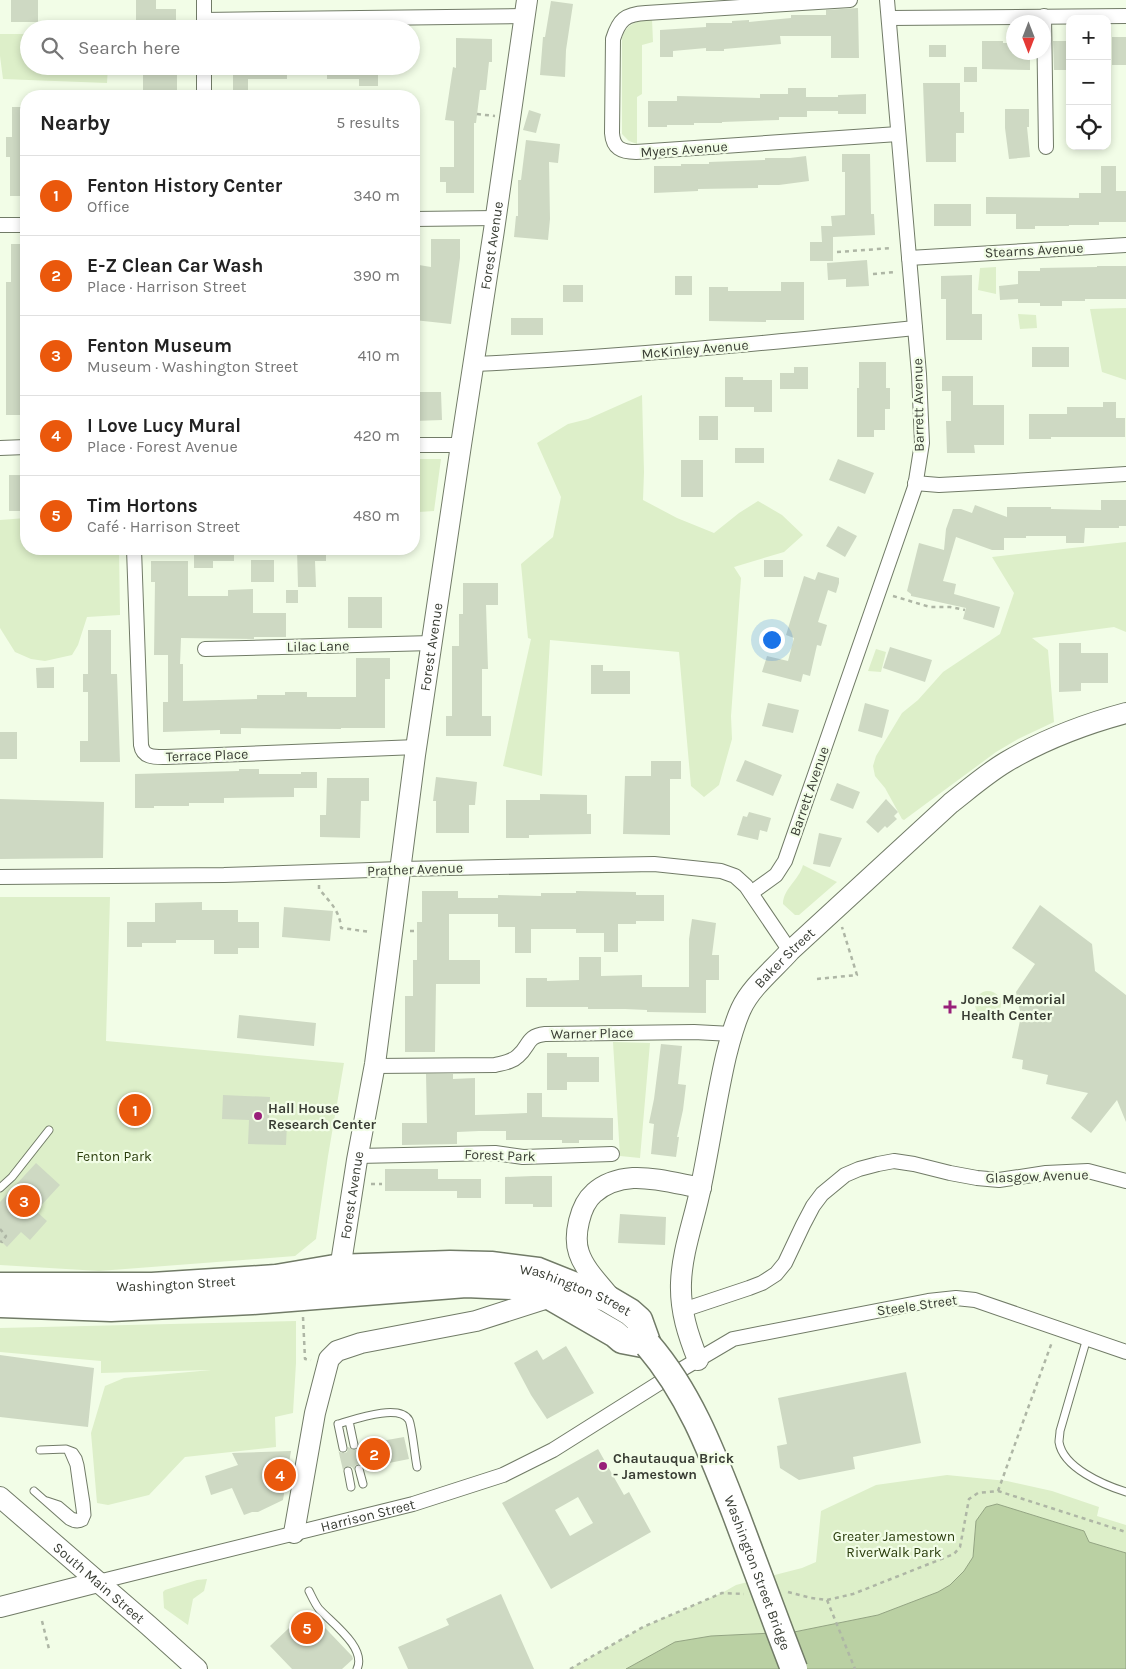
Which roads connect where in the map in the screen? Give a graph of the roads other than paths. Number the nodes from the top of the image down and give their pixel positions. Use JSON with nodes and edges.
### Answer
{"nodes":[{"id":1,"x":204,"y":0,"type":"edge"},
{"id":2,"x":850,"y":0,"type":"edge"},
{"id":3,"x":888,"y":0,"type":"edge"},
{"id":4,"x":526,"y":8,"type":"edge"},
{"id":5,"x":1006,"y":16,"type":"edge"},
{"id":6,"x":1051,"y":16,"type":"edge"},
{"id":7,"x":1126,"y":16,"type":"edge"},
{"id":8,"x":889,"y":18,"type":"junction"},
{"id":9,"x":204,"y":20,"type":"edge"},
{"id":10,"x":284,"y":20,"type":"edge"},
{"id":11,"x":1045,"y":60,"type":"edge"},
{"id":12,"x":204,"y":75,"type":"edge"},
{"id":13,"x":204,"y":90,"type":"edge"},
{"id":14,"x":898,"y":134,"type":"junction"},
{"id":15,"x":1046,"y":147,"type":"dead end"},
{"id":16,"x":496,"y":218,"type":"junction"},
{"id":17,"x":420,"y":219,"type":"edge"},
{"id":18,"x":0,"y":225,"type":"edge"},
{"id":19,"x":20,"y":225,"type":"edge"},
{"id":20,"x":1126,"y":245,"type":"edge"},
{"id":21,"x":910,"y":265,"type":"junction"},
{"id":22,"x":915,"y":328,"type":"junction"},
{"id":23,"x":474,"y":364,"type":"junction"},
{"id":24,"x":420,"y":445,"type":"edge"},
{"id":25,"x":461,"y":445,"type":"junction"},
{"id":26,"x":20,"y":447,"type":"edge"},
{"id":27,"x":0,"y":448,"type":"edge"},
{"id":28,"x":1126,"y":474,"type":"edge"},
{"id":29,"x":915,"y":483,"type":"junction"},
{"id":30,"x":134,"y":555,"type":"edge"},
{"id":31,"x":432,"y":643,"type":"junction"},
{"id":32,"x":205,"y":649,"type":"dead end"},
{"id":33,"x":1126,"y":713,"type":"edge"},
{"id":34,"x":416,"y":747,"type":"junction"},
{"id":35,"x":400,"y":869,"type":"junction"},
{"id":36,"x":0,"y":877,"type":"edge"},
{"id":37,"x":751,"y":893,"type":"junction"},
{"id":38,"x":790,"y":951,"type":"junction"},
{"id":39,"x":732,"y":1034,"type":"junction"},
{"id":40,"x":374,"y":1066,"type":"junction"},
{"id":41,"x":49,"y":1130,"type":"dead end"},
{"id":42,"x":612,"y":1154,"type":"dead end"},
{"id":43,"x":358,"y":1156,"type":"junction"},
{"id":44,"x":1126,"y":1181,"type":"edge"},
{"id":45,"x":0,"y":1188,"type":"edge"},
{"id":46,"x":701,"y":1188,"type":"junction"},
{"id":47,"x":339,"y":1268,"type":"junction"},
{"id":48,"x":0,"y":1286,"type":"edge"},
{"id":49,"x":338,"y":1294,"type":"junction"},
{"id":50,"x":551,"y":1297,"type":"junction"},
{"id":51,"x":615,"y":1303,"type":"junction"},
{"id":52,"x":0,"y":1304,"type":"edge"},
{"id":53,"x":682,"y":1310,"type":"junction"},
{"id":54,"x":1088,"y":1338,"type":"junction"},
{"id":55,"x":648,"y":1344,"type":"junction"},
{"id":56,"x":1126,"y":1352,"type":"edge"},
{"id":57,"x":703,"y":1358,"type":"junction"},
{"id":58,"x":349,"y":1421,"type":"junction"},
{"id":59,"x":354,"y":1445,"type":"dead end"},
{"id":60,"x":343,"y":1448,"type":"dead end"},
{"id":61,"x":40,"y":1450,"type":"dead end"},
{"id":62,"x":417,"y":1467,"type":"dead end"},
{"id":63,"x":359,"y":1469,"type":"dead end"},
{"id":64,"x":348,"y":1471,"type":"dead end"},
{"id":65,"x":363,"y":1484,"type":"dead end"},
{"id":66,"x":351,"y":1487,"type":"dead end"},
{"id":67,"x":34,"y":1491,"type":"dead end"},
{"id":68,"x":1126,"y":1492,"type":"edge"},
{"id":69,"x":0,"y":1497,"type":"edge"},
{"id":70,"x":294,"y":1533,"type":"junction"},
{"id":71,"x":98,"y":1582,"type":"junction"},
{"id":72,"x":309,"y":1591,"type":"dead end"},
{"id":73,"x":0,"y":1608,"type":"edge"},
{"id":74,"x":197,"y":1669,"type":"edge"},
{"id":75,"x":357,"y":1669,"type":"edge"},
{"id":76,"x":794,"y":1669,"type":"edge"}],
"edges":[{"from":1,"to":9,"type":"street"},
{"from":2,"to":14,"type":"street","name":"Myers Avenue"},
{"from":3,"to":8,"type":"street","name":"Barrett Avenue"},
{"from":4,"to":10,"type":"street"},
{"from":4,"to":16,"type":"street","name":"Forest Avenue"},
{"from":5,"to":8,"type":"street"},
{"from":6,"to":7,"type":"street"},
{"from":8,"to":14,"type":"street","name":"Barrett Avenue"},
{"from":11,"to":15,"type":"street"},
{"from":12,"to":13,"type":"street"},
{"from":14,"to":21,"type":"street","name":"Barrett Avenue"},
{"from":16,"to":17,"type":"street"},
{"from":16,"to":23,"type":"street","name":"Forest Avenue"},
{"from":18,"to":19,"type":"street"},
{"from":20,"to":21,"type":"street","name":"Stearns Avenue"},
{"from":21,"to":22,"type":"street","name":"Barrett Avenue"},
{"from":22,"to":23,"type":"street","name":"McKinley Avenue"},
{"from":22,"to":29,"type":"street","name":"Barrett Avenue"},
{"from":23,"to":25,"type":"street","name":"Forest Avenue"},
{"from":24,"to":25,"type":"street"},
{"from":25,"to":31,"type":"street","name":"Forest Avenue"},
{"from":26,"to":27,"type":"street"},
{"from":28,"to":29,"type":"street"},
{"from":29,"to":37,"type":"street","name":"Barrett Avenue"},
{"from":30,"to":34,"type":"street","name":"Terrace Place"},
{"from":31,"to":32,"type":"street","name":"Lilac Lane"},
{"from":31,"to":34,"type":"street","name":"Forest Avenue"},
{"from":33,"to":38,"type":"street","name":"Baker Street"},
{"from":34,"to":35,"type":"street","name":"Forest Avenue"},
{"from":35,"to":36,"type":"street","name":"Prather Avenue"},
{"from":35,"to":37,"type":"street","name":"Prather Avenue"},
{"from":35,"to":40,"type":"street","name":"Forest Avenue"},
{"from":37,"to":38,"type":"street","name":"Prather Avenue"},
{"from":38,"to":39,"type":"street","name":"Baker Street"},
{"from":39,"to":40,"type":"street","name":"Warner Place"},
{"from":39,"to":46,"type":"street","name":"Baker Street"},
{"from":40,"to":43,"type":"street","name":"Forest Avenue"},
{"from":41,"to":45,"type":"lane"},
{"from":42,"to":43,"type":"street","name":"Forest Park"},
{"from":43,"to":47,"type":"street","name":"Forest Avenue"},
{"from":44,"to":53,"type":"street","name":"Glasgow Avenue"},
{"from":46,"to":51,"type":"street"},
{"from":46,"to":53,"type":"street","name":"Baker Street"},
{"from":47,"to":48,"type":"highway","name":"Washington Street"},
{"from":47,"to":49,"type":"street","name":"Forest Avenue"},
{"from":47,"to":51,"type":"highway","name":"Washington Street"},
{"from":49,"to":50,"type":"highway","name":"Washington Street"},
{"from":49,"to":52,"type":"highway","name":"Washington Street"},
{"from":50,"to":55,"type":"highway","name":"Washington Street"},
{"from":50,"to":70,"type":"street"},
{"from":51,"to":55,"type":"highway","name":"Washington Street"},
{"from":53,"to":57,"type":"street","name":"Baker Street"},
{"from":54,"to":56,"type":"street","name":"Steele Street"},
{"from":54,"to":57,"type":"street","name":"Steele Street"},
{"from":54,"to":68,"type":"lane"},
{"from":55,"to":76,"type":"highway","name":"Washington Street Bridge","bridge":true},
{"from":57,"to":70,"type":"street","name":"Harrison Street"},
{"from":58,"to":59,"type":"lane"},
{"from":58,"to":60,"type":"lane"},
{"from":58,"to":62,"type":"lane"},
{"from":61,"to":67,"type":"lane"},
{"from":63,"to":65,"type":"lane"},
{"from":64,"to":66,"type":"lane"},
{"from":69,"to":71,"type":"street","name":"South Main Street"},
{"from":70,"to":71,"type":"street","name":"Harrison Street"},
{"from":71,"to":73,"type":"street","name":"Harrison Street"},
{"from":71,"to":74,"type":"street","name":"South Main Street"},
{"from":72,"to":75,"type":"lane"}]}
